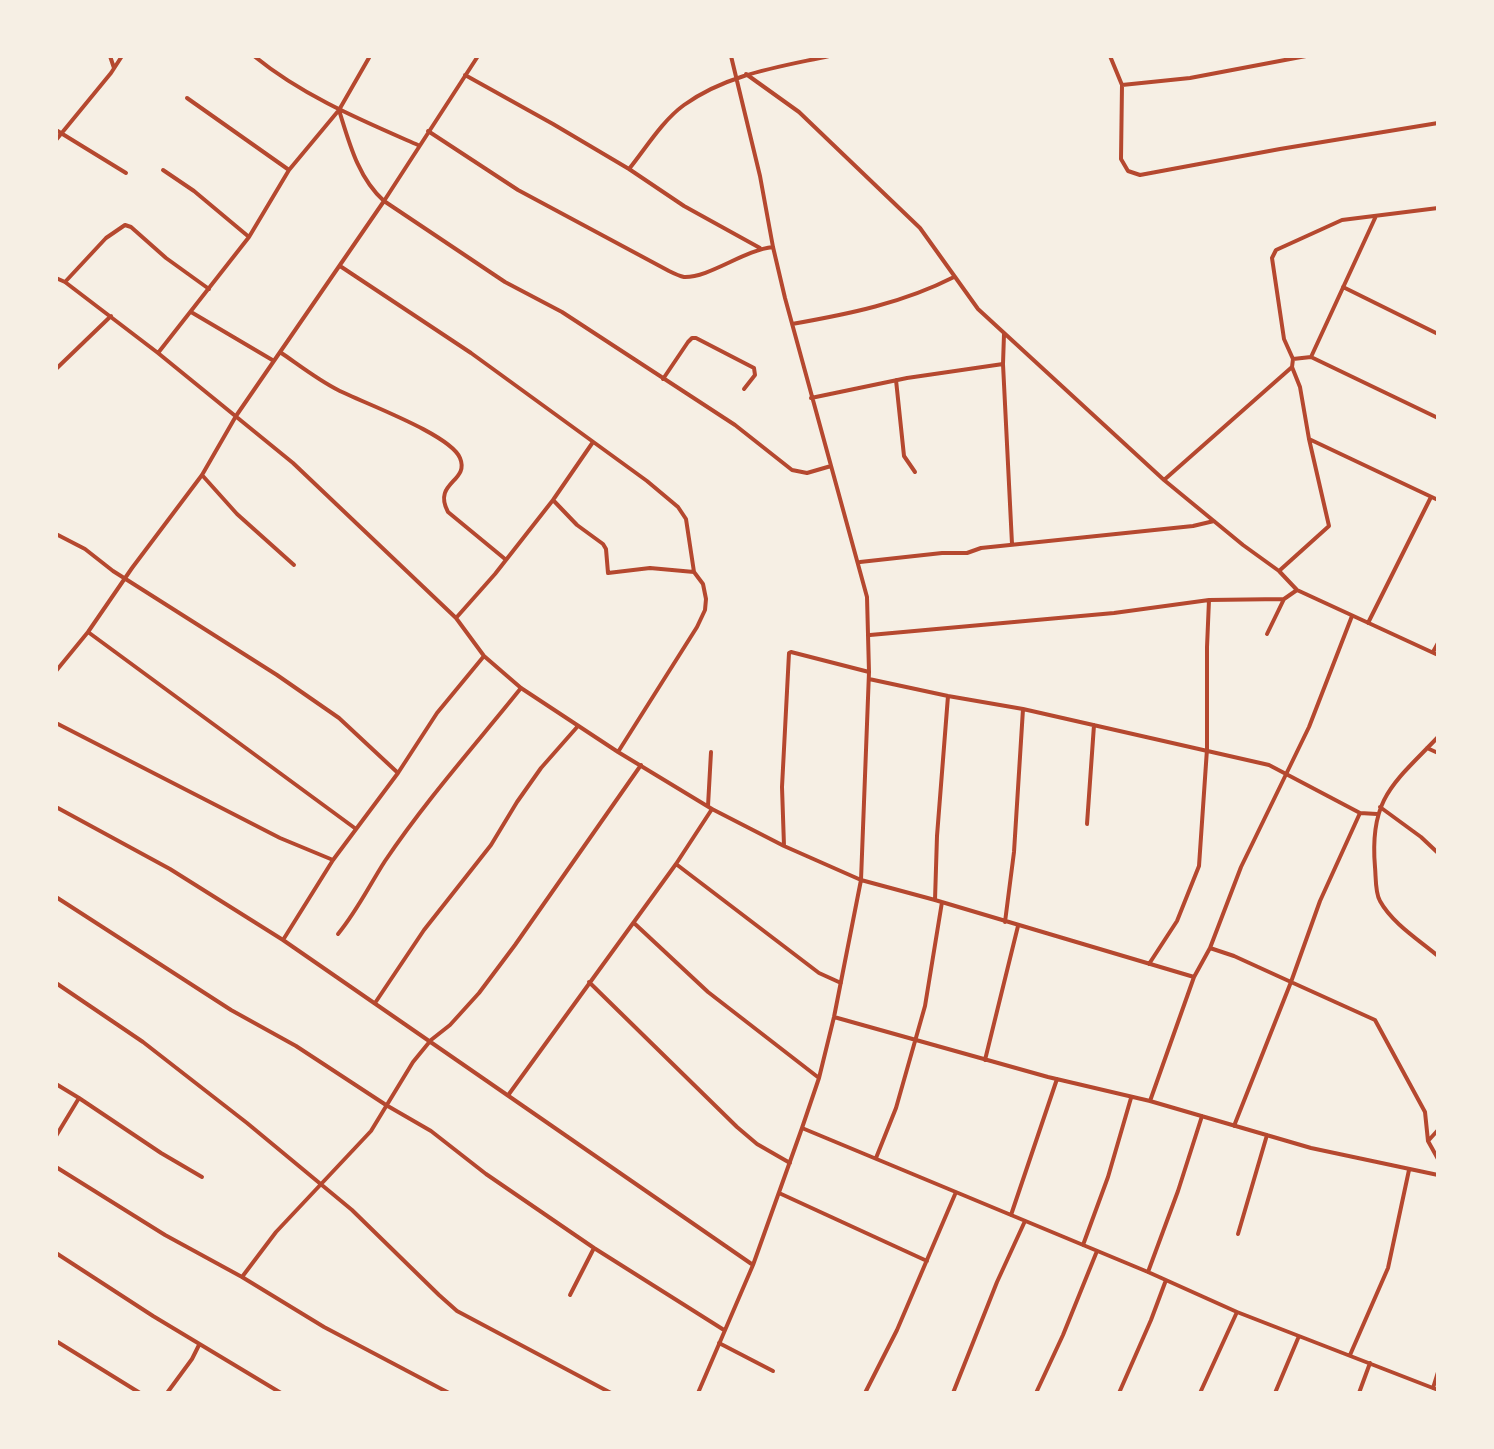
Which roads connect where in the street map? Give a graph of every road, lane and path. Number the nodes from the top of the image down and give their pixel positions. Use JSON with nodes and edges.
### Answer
{"nodes":[{"id":1,"x":110,"y":56,"type":"edge"},
{"id":2,"x":122,"y":56,"type":"edge"},
{"id":3,"x":254,"y":56,"type":"edge"},
{"id":4,"x":370,"y":56,"type":"edge"},
{"id":5,"x":478,"y":56,"type":"edge"},
{"id":6,"x":731,"y":56,"type":"edge"},
{"id":7,"x":830,"y":56,"type":"edge"},
{"id":8,"x":1110,"y":56,"type":"edge"},
{"id":9,"x":1306,"y":56,"type":"edge"},
{"id":10,"x":114,"y":68,"type":"junction"},
{"id":11,"x":746,"y":74,"type":"junction"},
{"id":12,"x":465,"y":75,"type":"junction"},
{"id":13,"x":735,"y":78,"type":"junction"},
{"id":14,"x":1122,"y":85,"type":"junction"},
{"id":15,"x":187,"y":98,"type":"dead end"},
{"id":16,"x":339,"y":110,"type":"junction"},
{"id":17,"x":1438,"y":123,"type":"edge"},
{"id":18,"x":56,"y":130,"type":"edge"},
{"id":19,"x":428,"y":131,"type":"junction"},
{"id":20,"x":63,"y":133,"type":"junction"},
{"id":21,"x":56,"y":140,"type":"edge"},
{"id":22,"x":418,"y":146,"type":"junction"},
{"id":23,"x":629,"y":169,"type":"junction"},
{"id":24,"x":164,"y":170,"type":"dead end"},
{"id":25,"x":289,"y":170,"type":"junction"},
{"id":26,"x":126,"y":173,"type":"dead end"},
{"id":27,"x":384,"y":201,"type":"junction"},
{"id":28,"x":1438,"y":208,"type":"edge"},
{"id":29,"x":1376,"y":216,"type":"junction"},
{"id":30,"x":249,"y":237,"type":"junction"},
{"id":31,"x":773,"y":247,"type":"junction"},
{"id":32,"x":760,"y":248,"type":"junction"},
{"id":33,"x":340,"y":266,"type":"junction"},
{"id":34,"x":954,"y":276,"type":"junction"},
{"id":35,"x":56,"y":278,"type":"edge"},
{"id":36,"x":65,"y":282,"type":"junction"},
{"id":37,"x":1343,"y":287,"type":"junction"},
{"id":38,"x":209,"y":289,"type":"junction"},
{"id":39,"x":191,"y":312,"type":"junction"},
{"id":40,"x":111,"y":316,"type":"junction"},
{"id":41,"x":792,"y":324,"type":"junction"},
{"id":42,"x":1004,"y":334,"type":"junction"},
{"id":43,"x":1438,"y":334,"type":"edge"},
{"id":44,"x":280,"y":352,"type":"junction"},
{"id":45,"x":158,"y":353,"type":"junction"},
{"id":46,"x":1311,"y":357,"type":"junction"},
{"id":47,"x":1293,"y":359,"type":"junction"},
{"id":48,"x":274,"y":361,"type":"junction"},
{"id":49,"x":1003,"y":364,"type":"junction"},
{"id":50,"x":1292,"y":367,"type":"junction"},
{"id":51,"x":56,"y":369,"type":"edge"},
{"id":52,"x":663,"y":379,"type":"junction"},
{"id":53,"x":896,"y":380,"type":"junction"},
{"id":54,"x":744,"y":388,"type":"dead end"},
{"id":55,"x":811,"y":398,"type":"junction"},
{"id":56,"x":236,"y":416,"type":"junction"},
{"id":57,"x":1438,"y":418,"type":"edge"},
{"id":58,"x":1309,"y":439,"type":"junction"},
{"id":59,"x":593,"y":442,"type":"junction"},
{"id":60,"x":831,"y":466,"type":"junction"},
{"id":61,"x":915,"y":472,"type":"dead end"},
{"id":62,"x":202,"y":475,"type":"junction"},
{"id":63,"x":1164,"y":480,"type":"junction"},
{"id":64,"x":1431,"y":497,"type":"junction"},
{"id":65,"x":552,"y":500,"type":"junction"},
{"id":66,"x":1438,"y":500,"type":"edge"},
{"id":67,"x":1214,"y":521,"type":"junction"},
{"id":68,"x":56,"y":534,"type":"edge"},
{"id":69,"x":1012,"y":544,"type":"junction"},
{"id":70,"x":505,"y":559,"type":"junction"},
{"id":71,"x":860,"y":562,"type":"junction"},
{"id":72,"x":294,"y":565,"type":"dead end"},
{"id":73,"x":1279,"y":571,"type":"junction"},
{"id":74,"x":694,"y":572,"type":"junction"},
{"id":75,"x":125,"y":578,"type":"junction"},
{"id":76,"x":1297,"y":590,"type":"junction"},
{"id":77,"x":1284,"y":599,"type":"junction"},
{"id":78,"x":1209,"y":600,"type":"junction"},
{"id":79,"x":1352,"y":616,"type":"junction"},
{"id":80,"x":456,"y":618,"type":"junction"},
{"id":81,"x":1368,"y":624,"type":"junction"},
{"id":82,"x":88,"y":632,"type":"junction"},
{"id":83,"x":1267,"y":634,"type":"dead end"},
{"id":84,"x":870,"y":635,"type":"junction"},
{"id":85,"x":1438,"y":643,"type":"edge"},
{"id":86,"x":1433,"y":652,"type":"junction"},
{"id":87,"x":1438,"y":655,"type":"edge"},
{"id":88,"x":484,"y":656,"type":"junction"},
{"id":89,"x":56,"y":671,"type":"edge"},
{"id":90,"x":869,"y":672,"type":"junction"},
{"id":91,"x":869,"y":678,"type":"junction"},
{"id":92,"x":521,"y":688,"type":"junction"},
{"id":93,"x":948,"y":696,"type":"junction"},
{"id":94,"x":1023,"y":709,"type":"junction"},
{"id":95,"x":56,"y":723,"type":"edge"},
{"id":96,"x":1094,"y":725,"type":"junction"},
{"id":97,"x":578,"y":726,"type":"junction"},
{"id":98,"x":1438,"y":737,"type":"edge"},
{"id":99,"x":1427,"y":748,"type":"junction"},
{"id":100,"x":1207,"y":749,"type":"junction"},
{"id":101,"x":618,"y":752,"type":"junction"},
{"id":102,"x":711,"y":752,"type":"dead end"},
{"id":103,"x":1438,"y":753,"type":"edge"},
{"id":104,"x":641,"y":765,"type":"junction"},
{"id":105,"x":398,"y":773,"type":"junction"},
{"id":106,"x":1288,"y":775,"type":"junction"},
{"id":107,"x":56,"y":807,"type":"edge"},
{"id":108,"x":1380,"y":807,"type":"junction"},
{"id":109,"x":710,"y":808,"type":"junction"},
{"id":110,"x":1360,"y":813,"type":"junction"},
{"id":111,"x":1377,"y":814,"type":"junction"},
{"id":112,"x":1087,"y":824,"type":"dead end"},
{"id":113,"x":356,"y":829,"type":"junction"},
{"id":114,"x":784,"y":846,"type":"junction"},
{"id":115,"x":1438,"y":853,"type":"edge"},
{"id":116,"x":333,"y":860,"type":"junction"},
{"id":117,"x":676,"y":864,"type":"junction"},
{"id":118,"x":861,"y":880,"type":"junction"},
{"id":119,"x":56,"y":897,"type":"edge"},
{"id":120,"x":935,"y":900,"type":"junction"},
{"id":121,"x":942,"y":902,"type":"junction"},
{"id":122,"x":1005,"y":922,"type":"junction"},
{"id":123,"x":634,"y":923,"type":"junction"},
{"id":124,"x":1018,"y":926,"type":"junction"},
{"id":125,"x":338,"y":934,"type":"dead end"},
{"id":126,"x":283,"y":940,"type":"junction"},
{"id":127,"x":1210,"y":948,"type":"junction"},
{"id":128,"x":1438,"y":956,"type":"edge"},
{"id":129,"x":1149,"y":964,"type":"junction"},
{"id":130,"x":1194,"y":978,"type":"junction"},
{"id":131,"x":56,"y":982,"type":"edge"},
{"id":132,"x":589,"y":982,"type":"junction"},
{"id":133,"x":1291,"y":982,"type":"junction"},
{"id":134,"x":841,"y":983,"type":"junction"},
{"id":135,"x":375,"y":1003,"type":"junction"},
{"id":136,"x":834,"y":1017,"type":"junction"},
{"id":137,"x":431,"y":1040,"type":"junction"},
{"id":138,"x":915,"y":1040,"type":"junction"},
{"id":139,"x":985,"y":1060,"type":"junction"},
{"id":140,"x":819,"y":1078,"type":"junction"},
{"id":141,"x":1057,"y":1079,"type":"junction"},
{"id":142,"x":56,"y":1084,"type":"edge"},
{"id":143,"x":509,"y":1094,"type":"junction"},
{"id":144,"x":79,"y":1098,"type":"junction"},
{"id":145,"x":1131,"y":1098,"type":"junction"},
{"id":146,"x":1150,"y":1102,"type":"junction"},
{"id":147,"x":386,"y":1105,"type":"junction"},
{"id":148,"x":1202,"y":1116,"type":"junction"},
{"id":149,"x":1234,"y":1126,"type":"junction"},
{"id":150,"x":802,"y":1128,"type":"junction"},
{"id":151,"x":1438,"y":1130,"type":"edge"},
{"id":152,"x":1267,"y":1135,"type":"junction"},
{"id":153,"x":56,"y":1136,"type":"edge"},
{"id":154,"x":1428,"y":1141,"type":"junction"},
{"id":155,"x":876,"y":1158,"type":"junction"},
{"id":156,"x":1438,"y":1159,"type":"edge"},
{"id":157,"x":790,"y":1163,"type":"junction"},
{"id":158,"x":56,"y":1167,"type":"edge"},
{"id":159,"x":1409,"y":1170,"type":"junction"},
{"id":160,"x":1438,"y":1175,"type":"edge"},
{"id":161,"x":202,"y":1177,"type":"dead end"},
{"id":162,"x":322,"y":1186,"type":"junction"},
{"id":163,"x":956,"y":1192,"type":"junction"},
{"id":164,"x":779,"y":1193,"type":"junction"},
{"id":165,"x":1011,"y":1215,"type":"junction"},
{"id":166,"x":1025,"y":1221,"type":"junction"},
{"id":167,"x":1238,"y":1234,"type":"dead end"},
{"id":168,"x":1083,"y":1245,"type":"junction"},
{"id":169,"x":594,"y":1248,"type":"junction"},
{"id":170,"x":1096,"y":1251,"type":"junction"},
{"id":171,"x":56,"y":1253,"type":"edge"},
{"id":172,"x":927,"y":1261,"type":"junction"},
{"id":173,"x":753,"y":1265,"type":"junction"},
{"id":174,"x":1148,"y":1272,"type":"junction"},
{"id":175,"x":242,"y":1277,"type":"junction"},
{"id":176,"x":1166,"y":1280,"type":"junction"},
{"id":177,"x":570,"y":1295,"type":"dead end"},
{"id":178,"x":1237,"y":1312,"type":"junction"},
{"id":179,"x":724,"y":1330,"type":"junction"},
{"id":180,"x":1299,"y":1336,"type":"junction"},
{"id":181,"x":56,"y":1341,"type":"edge"},
{"id":182,"x":718,"y":1343,"type":"junction"},
{"id":183,"x":199,"y":1345,"type":"junction"},
{"id":184,"x":1350,"y":1355,"type":"junction"},
{"id":185,"x":1370,"y":1363,"type":"junction"},
{"id":186,"x":773,"y":1371,"type":"dead end"},
{"id":187,"x":1438,"y":1372,"type":"edge"},
{"id":188,"x":1433,"y":1388,"type":"junction"},
{"id":189,"x":1438,"y":1390,"type":"edge"},
{"id":190,"x":140,"y":1393,"type":"edge"},
{"id":191,"x":168,"y":1393,"type":"edge"},
{"id":192,"x":281,"y":1393,"type":"edge"},
{"id":193,"x":449,"y":1393,"type":"edge"},
{"id":194,"x":611,"y":1393,"type":"edge"},
{"id":195,"x":698,"y":1393,"type":"edge"},
{"id":196,"x":865,"y":1393,"type":"edge"},
{"id":197,"x":953,"y":1393,"type":"edge"},
{"id":198,"x":1036,"y":1393,"type":"edge"},
{"id":199,"x":1119,"y":1393,"type":"edge"},
{"id":200,"x":1200,"y":1393,"type":"edge"},
{"id":201,"x":1275,"y":1393,"type":"edge"},
{"id":202,"x":1359,"y":1393,"type":"edge"}],
"edges":[{"from":1,"to":10,"type":"street"},
{"from":2,"to":10,"type":"street"},
{"from":3,"to":16,"type":"street"},
{"from":4,"to":16,"type":"street"},
{"from":5,"to":12,"type":"street"},
{"from":6,"to":13,"type":"street"},
{"from":7,"to":11,"type":"street"},
{"from":8,"to":14,"type":"street"},
{"from":9,"to":14,"type":"street"},
{"from":10,"to":20,"type":"street"},
{"from":11,"to":13,"type":"street"},
{"from":11,"to":34,"type":"street"},
{"from":12,"to":19,"type":"street"},
{"from":12,"to":23,"type":"street"},
{"from":13,"to":23,"type":"street"},
{"from":13,"to":31,"type":"street"},
{"from":14,"to":17,"type":"street"},
{"from":15,"to":25,"type":"street"},
{"from":16,"to":22,"type":"street"},
{"from":16,"to":25,"type":"street"},
{"from":16,"to":27,"type":"street"},
{"from":18,"to":20,"type":"street"},
{"from":19,"to":22,"type":"street"},
{"from":19,"to":32,"type":"street"},
{"from":20,"to":21,"type":"street"},
{"from":20,"to":26,"type":"street"},
{"from":22,"to":27,"type":"street"},
{"from":23,"to":32,"type":"street"},
{"from":24,"to":30,"type":"street"},
{"from":25,"to":30,"type":"street"},
{"from":27,"to":33,"type":"street"},
{"from":27,"to":52,"type":"street"},
{"from":28,"to":29,"type":"street"},
{"from":29,"to":37,"type":"street"},
{"from":29,"to":47,"type":"street"},
{"from":30,"to":38,"type":"street"},
{"from":31,"to":32,"type":"street"},
{"from":31,"to":41,"type":"street"},
{"from":33,"to":44,"type":"street"},
{"from":33,"to":59,"type":"street"},
{"from":34,"to":41,"type":"street"},
{"from":34,"to":42,"type":"street"},
{"from":35,"to":36,"type":"street"},
{"from":36,"to":38,"type":"street"},
{"from":36,"to":40,"type":"street"},
{"from":37,"to":43,"type":"street"},
{"from":37,"to":46,"type":"street"},
{"from":38,"to":39,"type":"street"},
{"from":39,"to":45,"type":"street"},
{"from":39,"to":48,"type":"street"},
{"from":40,"to":45,"type":"street"},
{"from":40,"to":51,"type":"street"},
{"from":41,"to":55,"type":"street"},
{"from":42,"to":49,"type":"street"},
{"from":42,"to":63,"type":"street"},
{"from":44,"to":48,"type":"street"},
{"from":44,"to":70,"type":"street"},
{"from":45,"to":56,"type":"street"},
{"from":46,"to":47,"type":"street"},
{"from":46,"to":57,"type":"street"},
{"from":47,"to":50,"type":"street"},
{"from":48,"to":56,"type":"street"},
{"from":49,"to":53,"type":"street"},
{"from":49,"to":69,"type":"street"},
{"from":50,"to":58,"type":"street"},
{"from":50,"to":63,"type":"street"},
{"from":52,"to":54,"type":"street"},
{"from":52,"to":60,"type":"street"},
{"from":53,"to":55,"type":"street"},
{"from":53,"to":61,"type":"street"},
{"from":55,"to":60,"type":"street"},
{"from":56,"to":62,"type":"street"},
{"from":56,"to":80,"type":"street"},
{"from":58,"to":64,"type":"street"},
{"from":58,"to":73,"type":"street"},
{"from":59,"to":65,"type":"street"},
{"from":59,"to":74,"type":"street"},
{"from":60,"to":71,"type":"street"},
{"from":62,"to":72,"type":"street"},
{"from":62,"to":75,"type":"street"},
{"from":63,"to":67,"type":"street"},
{"from":64,"to":66,"type":"street"},
{"from":64,"to":81,"type":"street"},
{"from":65,"to":70,"type":"street"},
{"from":65,"to":74,"type":"street"},
{"from":67,"to":69,"type":"street"},
{"from":67,"to":73,"type":"street"},
{"from":68,"to":75,"type":"street"},
{"from":69,"to":71,"type":"street"},
{"from":70,"to":80,"type":"street"},
{"from":71,"to":84,"type":"street"},
{"from":73,"to":76,"type":"street"},
{"from":74,"to":101,"type":"street"},
{"from":75,"to":82,"type":"street"},
{"from":75,"to":105,"type":"street"},
{"from":76,"to":77,"type":"street"},
{"from":76,"to":79,"type":"street"},
{"from":77,"to":78,"type":"street"},
{"from":77,"to":83,"type":"street"},
{"from":78,"to":84,"type":"street"},
{"from":78,"to":100,"type":"street"},
{"from":79,"to":81,"type":"street"},
{"from":79,"to":106,"type":"street"},
{"from":80,"to":88,"type":"street"},
{"from":81,"to":86,"type":"street"},
{"from":82,"to":89,"type":"street"},
{"from":82,"to":113,"type":"street"},
{"from":84,"to":90,"type":"street"},
{"from":85,"to":86,"type":"street"},
{"from":86,"to":87,"type":"street"},
{"from":88,"to":92,"type":"street"},
{"from":88,"to":105,"type":"street"},
{"from":90,"to":91,"type":"street"},
{"from":90,"to":114,"type":"street"},
{"from":91,"to":93,"type":"street"},
{"from":91,"to":118,"type":"street"},
{"from":92,"to":97,"type":"street"},
{"from":92,"to":125,"type":"street"},
{"from":93,"to":94,"type":"street"},
{"from":93,"to":120,"type":"street"},
{"from":94,"to":96,"type":"street"},
{"from":94,"to":122,"type":"street"},
{"from":95,"to":116,"type":"street"},
{"from":96,"to":100,"type":"street"},
{"from":96,"to":112,"type":"street"},
{"from":97,"to":101,"type":"street"},
{"from":97,"to":135,"type":"street"},
{"from":98,"to":99,"type":"street"},
{"from":99,"to":103,"type":"street"},
{"from":99,"to":108,"type":"street"},
{"from":100,"to":106,"type":"street"},
{"from":100,"to":129,"type":"street"},
{"from":101,"to":104,"type":"street"},
{"from":102,"to":109,"type":"street"},
{"from":104,"to":109,"type":"street"},
{"from":104,"to":137,"type":"street"},
{"from":105,"to":113,"type":"street"},
{"from":106,"to":110,"type":"street"},
{"from":106,"to":127,"type":"street"},
{"from":107,"to":126,"type":"street"},
{"from":108,"to":111,"type":"street"},
{"from":108,"to":115,"type":"street"},
{"from":109,"to":114,"type":"street"},
{"from":109,"to":117,"type":"street"},
{"from":110,"to":111,"type":"street"},
{"from":110,"to":133,"type":"street"},
{"from":111,"to":128,"type":"street"},
{"from":113,"to":116,"type":"street"},
{"from":114,"to":118,"type":"street"},
{"from":116,"to":126,"type":"street"},
{"from":117,"to":123,"type":"street"},
{"from":117,"to":134,"type":"street"},
{"from":118,"to":120,"type":"street"},
{"from":118,"to":134,"type":"street"},
{"from":119,"to":147,"type":"street"},
{"from":120,"to":121,"type":"street"},
{"from":121,"to":122,"type":"street"},
{"from":121,"to":138,"type":"street"},
{"from":122,"to":124,"type":"street"},
{"from":123,"to":132,"type":"street"},
{"from":123,"to":140,"type":"street"},
{"from":124,"to":129,"type":"street"},
{"from":124,"to":139,"type":"street"},
{"from":126,"to":135,"type":"street"},
{"from":127,"to":130,"type":"street"},
{"from":127,"to":133,"type":"street"},
{"from":129,"to":130,"type":"street"},
{"from":130,"to":146,"type":"street"},
{"from":131,"to":162,"type":"street"},
{"from":132,"to":143,"type":"street"},
{"from":132,"to":157,"type":"street"},
{"from":133,"to":149,"type":"street"},
{"from":133,"to":154,"type":"street"},
{"from":134,"to":136,"type":"street"},
{"from":135,"to":137,"type":"street"},
{"from":136,"to":138,"type":"street"},
{"from":136,"to":140,"type":"street"},
{"from":137,"to":143,"type":"street"},
{"from":137,"to":147,"type":"street"},
{"from":138,"to":139,"type":"street"},
{"from":138,"to":155,"type":"street"},
{"from":139,"to":141,"type":"street"},
{"from":140,"to":150,"type":"street"},
{"from":141,"to":145,"type":"street"},
{"from":141,"to":165,"type":"street"},
{"from":142,"to":144,"type":"street"},
{"from":143,"to":173,"type":"street"},
{"from":144,"to":153,"type":"street"},
{"from":144,"to":161,"type":"street"},
{"from":145,"to":146,"type":"street"},
{"from":145,"to":168,"type":"street"},
{"from":146,"to":148,"type":"street"},
{"from":147,"to":162,"type":"street"},
{"from":147,"to":169,"type":"street"},
{"from":148,"to":149,"type":"street"},
{"from":148,"to":174,"type":"street"},
{"from":149,"to":152,"type":"street"},
{"from":150,"to":155,"type":"street"},
{"from":150,"to":157,"type":"street"},
{"from":151,"to":154,"type":"street"},
{"from":152,"to":159,"type":"street"},
{"from":152,"to":167,"type":"street"},
{"from":154,"to":156,"type":"street"},
{"from":155,"to":163,"type":"street"},
{"from":157,"to":164,"type":"street"},
{"from":158,"to":175,"type":"street"},
{"from":159,"to":160,"type":"street"},
{"from":159,"to":184,"type":"street"},
{"from":162,"to":175,"type":"street"},
{"from":162,"to":194,"type":"street"},
{"from":163,"to":165,"type":"street"},
{"from":163,"to":172,"type":"street"},
{"from":164,"to":172,"type":"street"},
{"from":164,"to":173,"type":"street"},
{"from":165,"to":166,"type":"street"},
{"from":166,"to":168,"type":"street"},
{"from":166,"to":197,"type":"street"},
{"from":168,"to":170,"type":"street"},
{"from":169,"to":177,"type":"street"},
{"from":169,"to":179,"type":"street"},
{"from":170,"to":174,"type":"street"},
{"from":170,"to":198,"type":"street"},
{"from":171,"to":183,"type":"street"},
{"from":172,"to":196,"type":"street"},
{"from":173,"to":179,"type":"street"},
{"from":174,"to":176,"type":"street"},
{"from":175,"to":193,"type":"street"},
{"from":176,"to":178,"type":"street"},
{"from":176,"to":199,"type":"street"},
{"from":178,"to":180,"type":"street"},
{"from":178,"to":200,"type":"street"},
{"from":179,"to":182,"type":"street"},
{"from":180,"to":184,"type":"street"},
{"from":180,"to":201,"type":"street"},
{"from":181,"to":190,"type":"street"},
{"from":182,"to":186,"type":"street"},
{"from":182,"to":195,"type":"street"},
{"from":183,"to":191,"type":"street"},
{"from":183,"to":192,"type":"street"},
{"from":184,"to":185,"type":"street"},
{"from":185,"to":188,"type":"street"},
{"from":185,"to":202,"type":"street"},
{"from":187,"to":188,"type":"street"},
{"from":188,"to":189,"type":"street"}]}
